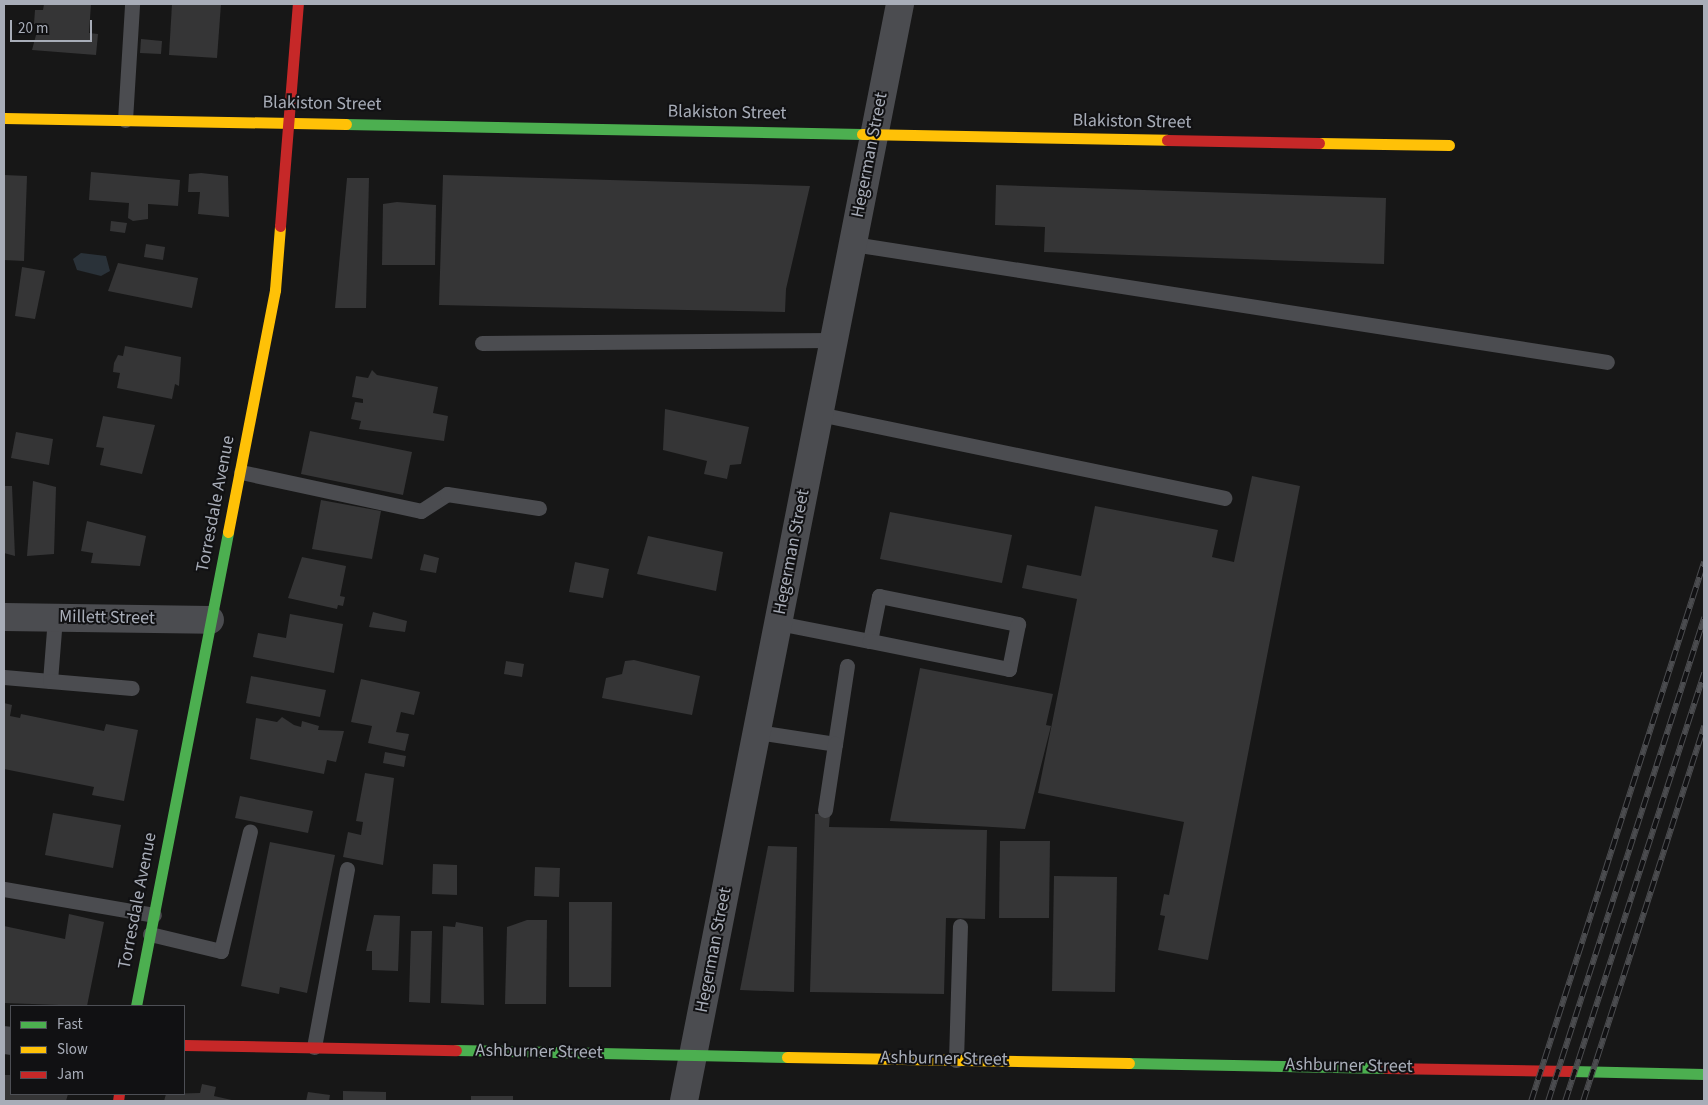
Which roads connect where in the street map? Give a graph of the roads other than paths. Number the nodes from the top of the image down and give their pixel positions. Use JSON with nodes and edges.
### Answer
{"nodes":[{"id":1,"x":132,"y":4,"type":"edge"},
{"id":2,"x":298,"y":4,"type":"edge"},
{"id":3,"x":900,"y":4,"type":"edge"},
{"id":4,"x":4,"y":118,"type":"edge"},
{"id":5,"x":125,"y":120,"type":"junction"},
{"id":6,"x":290,"y":120,"type":"junction"},
{"id":7,"x":874,"y":134,"type":"junction"},
{"id":8,"x":1449,"y":145,"type":"dead end"},
{"id":9,"x":852,"y":244,"type":"junction"},
{"id":10,"x":834,"y":340,"type":"junction"},
{"id":11,"x":482,"y":342,"type":"dead end"},
{"id":12,"x":1606,"y":362,"type":"dead end"},
{"id":13,"x":819,"y":414,"type":"junction"},
{"id":14,"x":241,"y":472,"type":"junction"},
{"id":15,"x":1224,"y":498,"type":"dead end"},
{"id":16,"x":539,"y":508,"type":"dead end"},
{"id":17,"x":4,"y":616,"type":"edge"},
{"id":18,"x":55,"y":618,"type":"junction"},
{"id":19,"x":210,"y":620,"type":"junction"},
{"id":20,"x":778,"y":623,"type":"junction"},
{"id":21,"x":870,"y":641,"type":"junction"},
{"id":22,"x":847,"y":666,"type":"dead end"},
{"id":23,"x":4,"y":678,"type":"edge"},
{"id":24,"x":50,"y":681,"type":"junction"},
{"id":25,"x":132,"y":688,"type":"dead end"},
{"id":26,"x":757,"y":732,"type":"junction"},
{"id":27,"x":835,"y":744,"type":"junction"},
{"id":28,"x":825,"y":810,"type":"dead end"},
{"id":29,"x":250,"y":831,"type":"dead end"},
{"id":30,"x":347,"y":869,"type":"dead end"},
{"id":31,"x":4,"y":889,"type":"edge"},
{"id":32,"x":154,"y":915,"type":"junction"},
{"id":33,"x":960,"y":926,"type":"dead end"},
{"id":34,"x":150,"y":934,"type":"junction"},
{"id":35,"x":136,"y":1005,"type":"edge"},
{"id":36,"x":185,"y":1044,"type":"edge"},
{"id":37,"x":314,"y":1048,"type":"junction"},
{"id":38,"x":693,"y":1055,"type":"junction"},
{"id":39,"x":956,"y":1060,"type":"junction"},
{"id":40,"x":1704,"y":1074,"type":"edge"},
{"id":41,"x":684,"y":1101,"type":"edge"}],
"edges":[{"from":1,"to":5,"type":"lane"},
{"from":2,"to":6,"type":"street","name":"Torresdale Avenue"},
{"from":3,"to":7,"type":"street","name":"Hegerman Street"},
{"from":4,"to":5,"type":"street","name":"Blakiston Street"},
{"from":5,"to":6,"type":"street","name":"Blakiston Street"},
{"from":6,"to":7,"type":"street","name":"Blakiston Street"},
{"from":6,"to":14,"type":"street","name":"Torresdale Avenue"},
{"from":7,"to":8,"type":"street","name":"Blakiston Street"},
{"from":7,"to":9,"type":"street","name":"Hegerman Street"},
{"from":9,"to":10,"type":"street","name":"Hegerman Street"},
{"from":9,"to":12,"type":"lane"},
{"from":10,"to":11,"type":"lane"},
{"from":10,"to":13,"type":"street","name":"Hegerman Street"},
{"from":13,"to":15,"type":"lane"},
{"from":13,"to":20,"type":"street","name":"Hegerman Street"},
{"from":14,"to":16,"type":"lane"},
{"from":14,"to":19,"type":"street","name":"Torresdale Avenue"},
{"from":17,"to":18,"type":"street","name":"Millett Street"},
{"from":18,"to":19,"type":"street","name":"Millett Street"},
{"from":18,"to":24,"type":"lane"},
{"from":19,"to":32,"type":"street","name":"Torresdale Avenue"},
{"from":20,"to":21,"type":"lane"},
{"from":20,"to":26,"type":"street","name":"Hegerman Street"},
{"from":21,"to":21,"type":"lane"},
{"from":22,"to":27,"type":"lane"},
{"from":23,"to":24,"type":"lane"},
{"from":24,"to":25,"type":"lane"},
{"from":26,"to":27,"type":"lane"},
{"from":26,"to":38,"type":"street","name":"Hegerman Street"},
{"from":27,"to":28,"type":"lane"},
{"from":29,"to":34,"type":"lane"},
{"from":30,"to":37,"type":"lane"},
{"from":31,"to":32,"type":"lane"},
{"from":32,"to":34,"type":"street","name":"Torresdale Avenue"},
{"from":33,"to":39,"type":"lane"},
{"from":34,"to":35,"type":"street","name":"Torresdale Avenue"},
{"from":36,"to":37,"type":"street","name":"Ashburner Street"},
{"from":37,"to":38,"type":"street","name":"Ashburner Street"},
{"from":38,"to":39,"type":"street","name":"Ashburner Street"},
{"from":38,"to":41,"type":"street","name":"Hegerman Street"},
{"from":39,"to":40,"type":"street","name":"Ashburner Street"}]}
